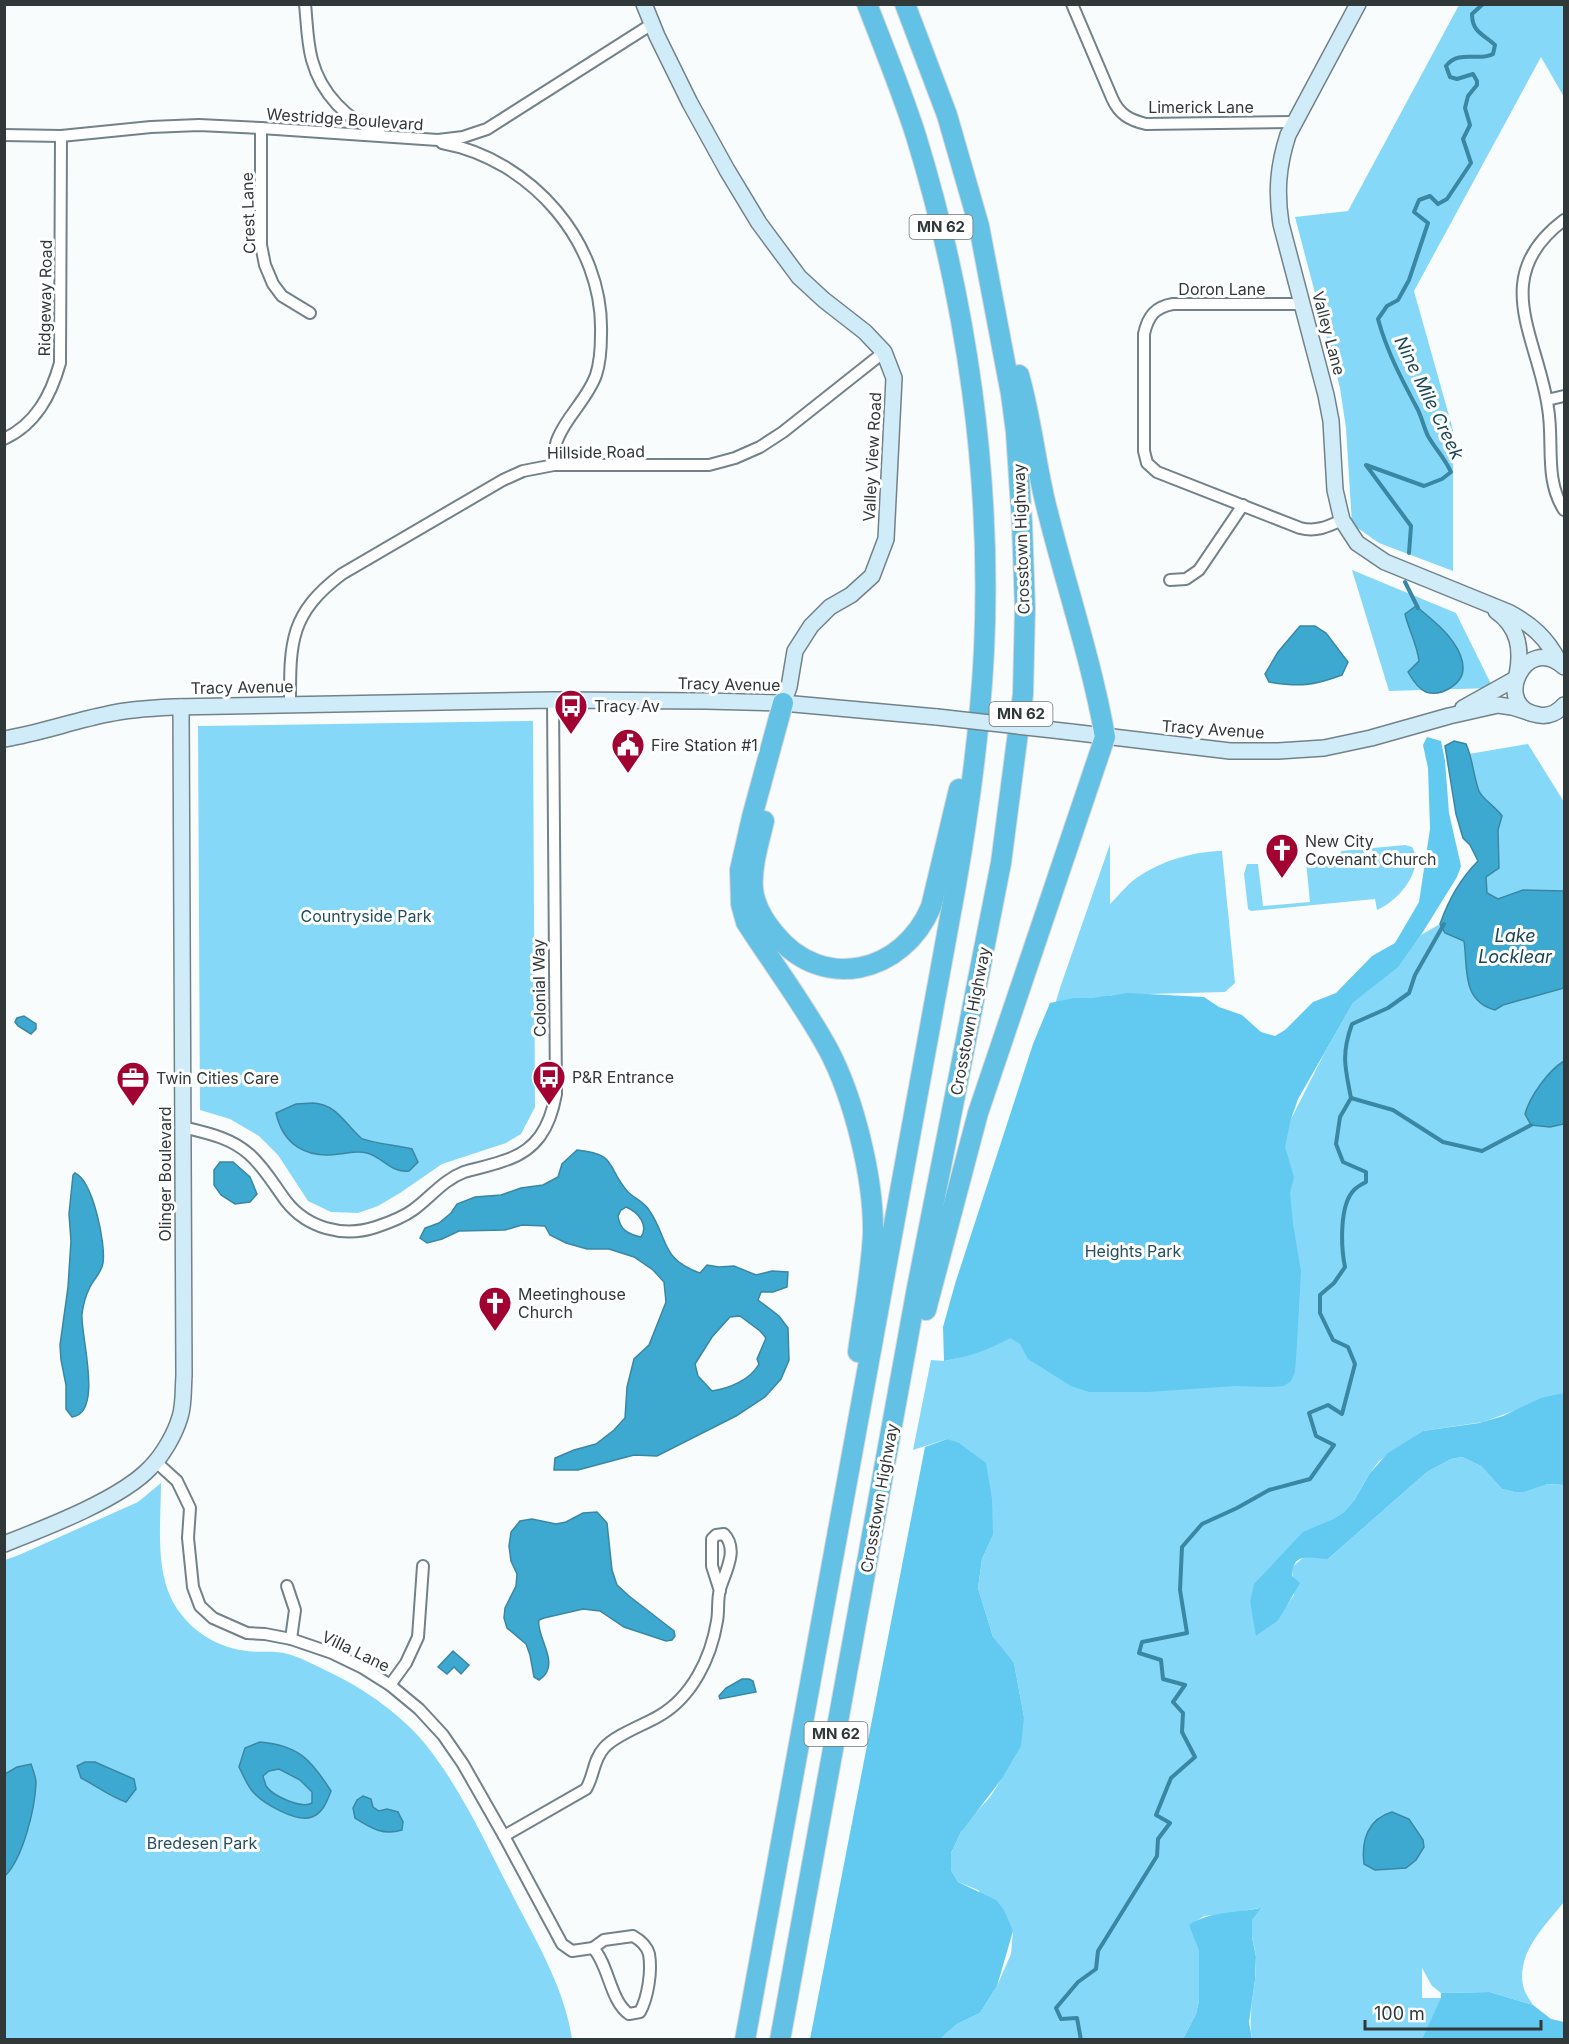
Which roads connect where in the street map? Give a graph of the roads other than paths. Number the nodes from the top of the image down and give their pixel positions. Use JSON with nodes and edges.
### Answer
{"nodes":[{"id":1,"x":305,"y":4,"type":"edge"},
{"id":2,"x":644,"y":4,"type":"edge"},
{"id":3,"x":867,"y":4,"type":"edge"},
{"id":4,"x":905,"y":4,"type":"edge"},
{"id":5,"x":1072,"y":4,"type":"edge"},
{"id":6,"x":1358,"y":4,"type":"edge"},
{"id":7,"x":652,"y":24,"type":"junction"},
{"id":8,"x":1295,"y":122,"type":"junction"},
{"id":9,"x":261,"y":128,"type":"junction"},
{"id":10,"x":4,"y":135,"type":"edge"},
{"id":11,"x":61,"y":136,"type":"junction"},
{"id":12,"x":414,"y":138,"type":"junction"},
{"id":13,"x":1564,"y":220,"type":"edge"},
{"id":14,"x":979,"y":226,"type":"junction"},
{"id":15,"x":1302,"y":304,"type":"junction"},
{"id":16,"x":310,"y":313,"type":"dead end"},
{"id":17,"x":884,"y":352,"type":"junction"},
{"id":18,"x":1564,"y":396,"type":"edge"},
{"id":19,"x":1547,"y":400,"type":"junction"},
{"id":20,"x":4,"y":439,"type":"edge"},
{"id":21,"x":554,"y":465,"type":"junction"},
{"id":22,"x":1244,"y":505,"type":"junction"},
{"id":23,"x":1564,"y":510,"type":"edge"},
{"id":24,"x":1342,"y":520,"type":"junction"},
{"id":25,"x":1170,"y":580,"type":"dead end"},
{"id":26,"x":1486,"y":604,"type":"junction"},
{"id":27,"x":985,"y":605,"type":"junction"},
{"id":28,"x":1563,"y":667,"type":"edge"},
{"id":29,"x":1516,"y":677,"type":"junction"},
{"id":30,"x":553,"y":700,"type":"junction"},
{"id":31,"x":783,"y":703,"type":"junction"},
{"id":32,"x":290,"y":705,"type":"junction"},
{"id":33,"x":181,"y":707,"type":"junction"},
{"id":34,"x":1564,"y":707,"type":"edge"},
{"id":35,"x":1531,"y":713,"type":"junction"},
{"id":36,"x":1449,"y":716,"type":"junction"},
{"id":37,"x":1105,"y":737,"type":"junction"},
{"id":38,"x":4,"y":739,"type":"edge"},
{"id":39,"x":183,"y":1127,"type":"junction"},
{"id":40,"x":892,"y":1428,"type":"junction"},
{"id":41,"x":155,"y":1461,"type":"junction"},
{"id":42,"x":840,"y":1516,"type":"junction"},
{"id":43,"x":4,"y":1544,"type":"edge"},
{"id":44,"x":423,"y":1566,"type":"dead end"},
{"id":45,"x":288,"y":1587,"type":"dead end"},
{"id":46,"x":720,"y":1590,"type":"dead end"},
{"id":47,"x":291,"y":1639,"type":"junction"},
{"id":48,"x":390,"y":1685,"type":"junction"},
{"id":49,"x":504,"y":1836,"type":"junction"},
{"id":50,"x":593,"y":1948,"type":"junction"},
{"id":51,"x":745,"y":2040,"type":"edge"},
{"id":52,"x":780,"y":2040,"type":"edge"}],
"edges":[{"from":1,"to":12,"type":"street"},
{"from":2,"to":7,"type":"street","name":"Valley View Road"},
{"from":3,"to":27,"type":"highway","name":"Crosstown Highway","number":"MN 62"},
{"from":4,"to":14,"type":"highway","name":"Crosstown Highway","number":"MN 62"},
{"from":5,"to":8,"type":"street","name":"Limerick Lane"},
{"from":6,"to":8,"type":"street","name":"Valley Lane"},
{"from":7,"to":12,"type":"street","name":"Westridge Boulevard"},
{"from":7,"to":17,"type":"street","name":"Valley View Road"},
{"from":8,"to":15,"type":"street","name":"Valley Lane"},
{"from":9,"to":11,"type":"street","name":"Westridge Boulevard"},
{"from":9,"to":12,"type":"street","name":"Westridge Boulevard"},
{"from":9,"to":16,"type":"street","name":"Crest Lane"},
{"from":10,"to":11,"type":"street","name":"Westridge Boulevard"},
{"from":11,"to":20,"type":"street","name":"Ridgeway Road"},
{"from":12,"to":21,"type":"street"},
{"from":13,"to":19,"type":"street"},
{"from":14,"to":37,"type":"highway"},
{"from":14,"to":40,"type":"highway","name":"Crosstown Highway","number":"MN 62"},
{"from":15,"to":22,"type":"street","name":"Doron Lane"},
{"from":15,"to":24,"type":"street","name":"Valley Lane"},
{"from":17,"to":21,"type":"street","name":"Hillside Road"},
{"from":17,"to":31,"type":"street","name":"Valley View Road"},
{"from":18,"to":19,"type":"street"},
{"from":19,"to":23,"type":"street"},
{"from":21,"to":32,"type":"street","name":"Hillside Road"},
{"from":22,"to":24,"type":"street"},
{"from":22,"to":25,"type":"street"},
{"from":24,"to":26,"type":"street","name":"Valley Lane"},
{"from":26,"to":28,"type":"street","name":"Valley Lane"},
{"from":26,"to":29,"type":"street","name":"Valley Lane"},
{"from":27,"to":31,"type":"highway"},
{"from":27,"to":42,"type":"highway","name":"Crosstown Highway","number":"MN 62"},
{"from":28,"to":29,"type":"street","name":"Tracy Avenue"},
{"from":29,"to":35,"type":"street"},
{"from":29,"to":36,"type":"street","name":"Tracy Avenue"},
{"from":30,"to":31,"type":"street","name":"Tracy Avenue"},
{"from":30,"to":32,"type":"street","name":"Tracy Avenue"},
{"from":30,"to":39,"type":"street","name":"Colonial Way"},
{"from":31,"to":37,"type":"street","name":"Tracy Avenue","bridge":true},
{"from":31,"to":42,"type":"highway"},
{"from":32,"to":33,"type":"street","name":"Tracy Avenue"},
{"from":33,"to":38,"type":"street","name":"Tracy Avenue"},
{"from":33,"to":39,"type":"street","name":"Olinger Boulevard"},
{"from":34,"to":35,"type":"street"},
{"from":35,"to":36,"type":"street","name":"Tracy Avenue"},
{"from":36,"to":37,"type":"street","name":"Tracy Avenue"},
{"from":37,"to":40,"type":"highway"},
{"from":39,"to":41,"type":"street","name":"Olinger Boulevard"},
{"from":40,"to":52,"type":"highway","name":"Crosstown Highway","number":"MN 62"},
{"from":41,"to":43,"type":"street","name":"Olinger Boulevard"},
{"from":41,"to":47,"type":"street","name":"Villa Lane"},
{"from":42,"to":51,"type":"highway","name":"Crosstown Highway","number":"MN 62"},
{"from":44,"to":48,"type":"street"},
{"from":45,"to":47,"type":"street"},
{"from":46,"to":49,"type":"street"},
{"from":47,"to":48,"type":"street","name":"Villa Lane"},
{"from":48,"to":49,"type":"street","name":"Villa Lane"},
{"from":49,"to":50,"type":"street","name":"Villa Lane"},
{"from":50,"to":50,"type":"street"}]}
